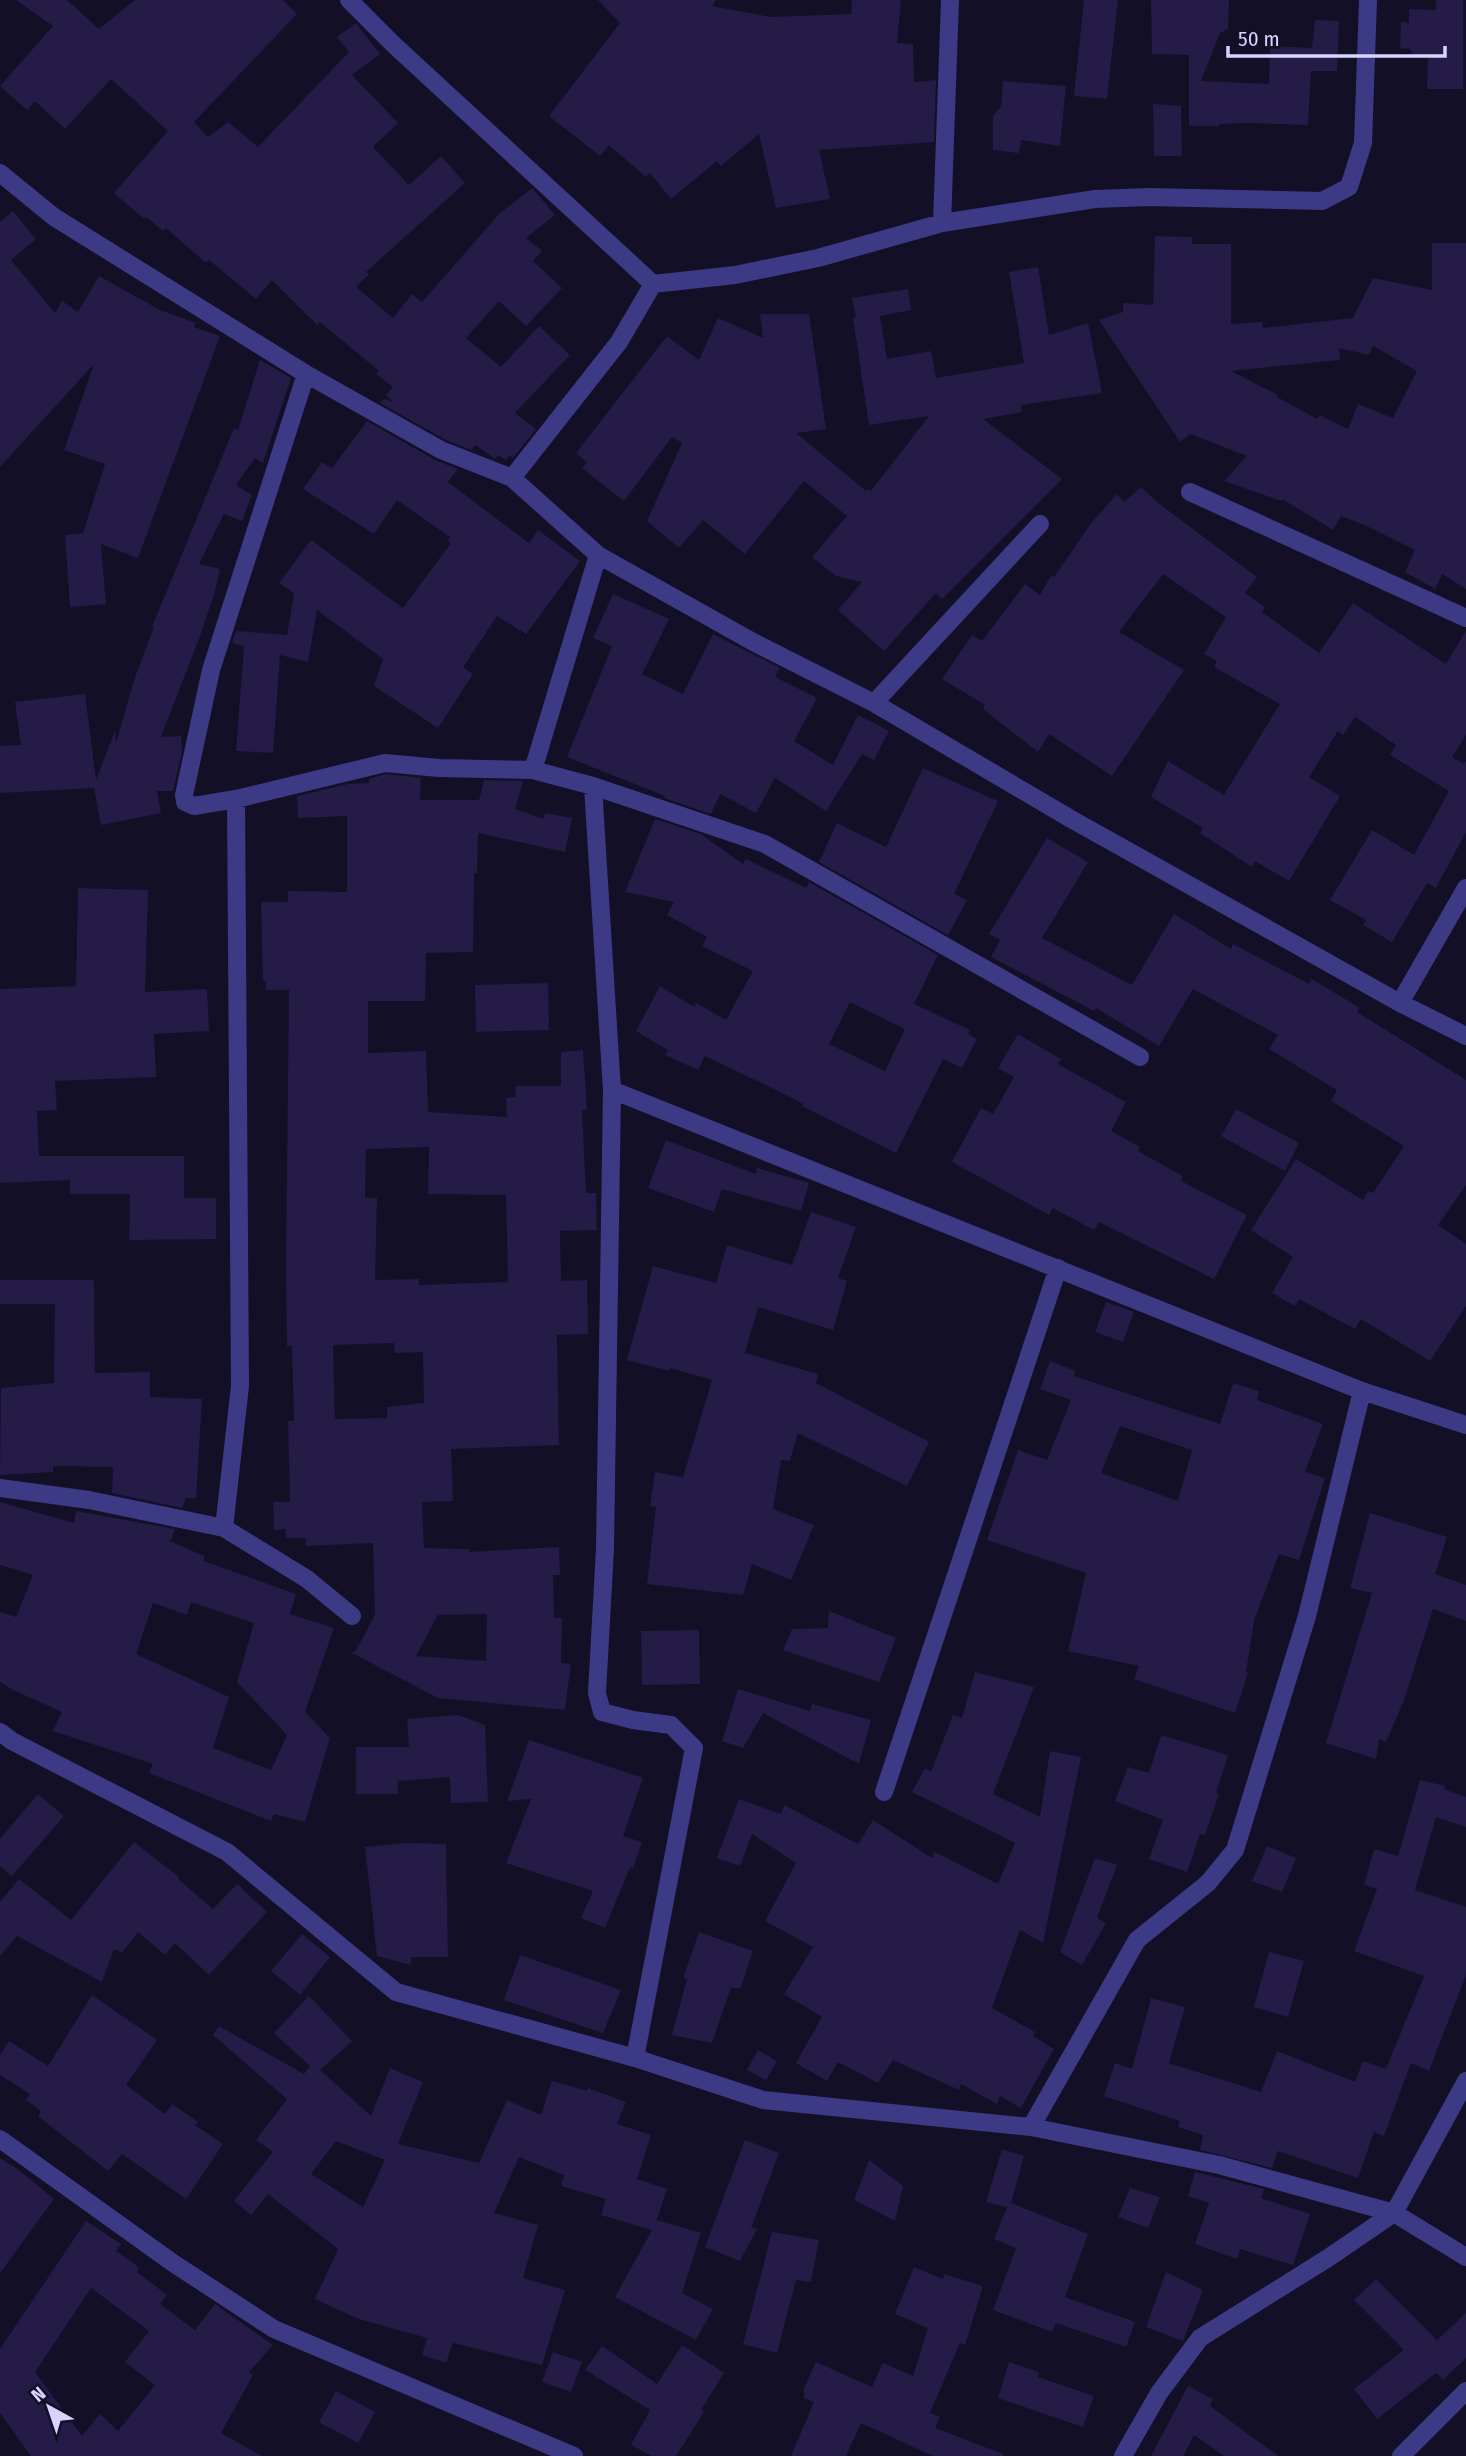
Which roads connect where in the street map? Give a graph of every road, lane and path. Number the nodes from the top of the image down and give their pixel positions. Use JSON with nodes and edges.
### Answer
{"nodes":[{"id":1,"x":349,"y":0,"type":"edge"},
{"id":2,"x":950,"y":0,"type":"edge"},
{"id":3,"x":1368,"y":0,"type":"edge"},
{"id":4,"x":0,"y":173,"type":"edge"},
{"id":5,"x":942,"y":223,"type":"junction"},
{"id":6,"x":653,"y":284,"type":"junction"},
{"id":7,"x":306,"y":374,"type":"junction"},
{"id":8,"x":512,"y":478,"type":"junction"},
{"id":9,"x":1190,"y":492,"type":"dead end"},
{"id":10,"x":1040,"y":524,"type":"dead end"},
{"id":11,"x":598,"y":555,"type":"junction"},
{"id":12,"x":1466,"y":618,"type":"edge"},
{"id":13,"x":874,"y":703,"type":"junction"},
{"id":14,"x":533,"y":770,"type":"junction"},
{"id":15,"x":593,"y":786,"type":"junction"},
{"id":16,"x":236,"y":799,"type":"junction"},
{"id":17,"x":1466,"y":888,"type":"edge"},
{"id":18,"x":1400,"y":1003,"type":"junction"},
{"id":19,"x":1466,"y":1035,"type":"edge"},
{"id":20,"x":1140,"y":1057,"type":"dead end"},
{"id":21,"x":612,"y":1090,"type":"junction"},
{"id":22,"x":1058,"y":1268,"type":"junction"},
{"id":23,"x":1362,"y":1391,"type":"junction"},
{"id":24,"x":1466,"y":1425,"type":"edge"},
{"id":25,"x":0,"y":1488,"type":"edge"},
{"id":26,"x":224,"y":1528,"type":"junction"},
{"id":27,"x":352,"y":1616,"type":"dead end"},
{"id":28,"x":0,"y":1732,"type":"edge"},
{"id":29,"x":884,"y":1792,"type":"dead end"},
{"id":30,"x":635,"y":2058,"type":"junction"},
{"id":31,"x":1466,"y":2081,"type":"edge"},
{"id":32,"x":1031,"y":2127,"type":"junction"},
{"id":33,"x":0,"y":2139,"type":"edge"},
{"id":34,"x":1394,"y":2213,"type":"junction"},
{"id":35,"x":1466,"y":2257,"type":"edge"},
{"id":36,"x":1466,"y":2390,"type":"edge"},
{"id":37,"x":574,"y":2456,"type":"edge"},
{"id":38,"x":1123,"y":2456,"type":"edge"},
{"id":39,"x":1401,"y":2456,"type":"edge"}],
"edges":[{"from":1,"to":6,"type":"street"},
{"from":2,"to":5,"type":"street"},
{"from":3,"to":5,"type":"street"},
{"from":4,"to":7,"type":"street"},
{"from":5,"to":6,"type":"street"},
{"from":6,"to":8,"type":"street"},
{"from":7,"to":8,"type":"street"},
{"from":7,"to":16,"type":"street"},
{"from":8,"to":11,"type":"street"},
{"from":9,"to":12,"type":"street"},
{"from":10,"to":13,"type":"street"},
{"from":11,"to":13,"type":"street"},
{"from":11,"to":14,"type":"street"},
{"from":13,"to":18,"type":"street"},
{"from":14,"to":15,"type":"street"},
{"from":14,"to":16,"type":"street"},
{"from":15,"to":20,"type":"street"},
{"from":15,"to":21,"type":"street"},
{"from":16,"to":26,"type":"street"},
{"from":17,"to":18,"type":"street"},
{"from":18,"to":19,"type":"street"},
{"from":21,"to":22,"type":"street"},
{"from":21,"to":30,"type":"street"},
{"from":22,"to":23,"type":"street"},
{"from":22,"to":29,"type":"street"},
{"from":23,"to":24,"type":"street"},
{"from":23,"to":32,"type":"street"},
{"from":25,"to":26,"type":"street"},
{"from":26,"to":27,"type":"street"},
{"from":28,"to":30,"type":"street"},
{"from":30,"to":32,"type":"street"},
{"from":31,"to":34,"type":"street"},
{"from":32,"to":34,"type":"street"},
{"from":33,"to":37,"type":"street"},
{"from":34,"to":35,"type":"street"},
{"from":34,"to":38,"type":"street"},
{"from":36,"to":39,"type":"street"}]}
